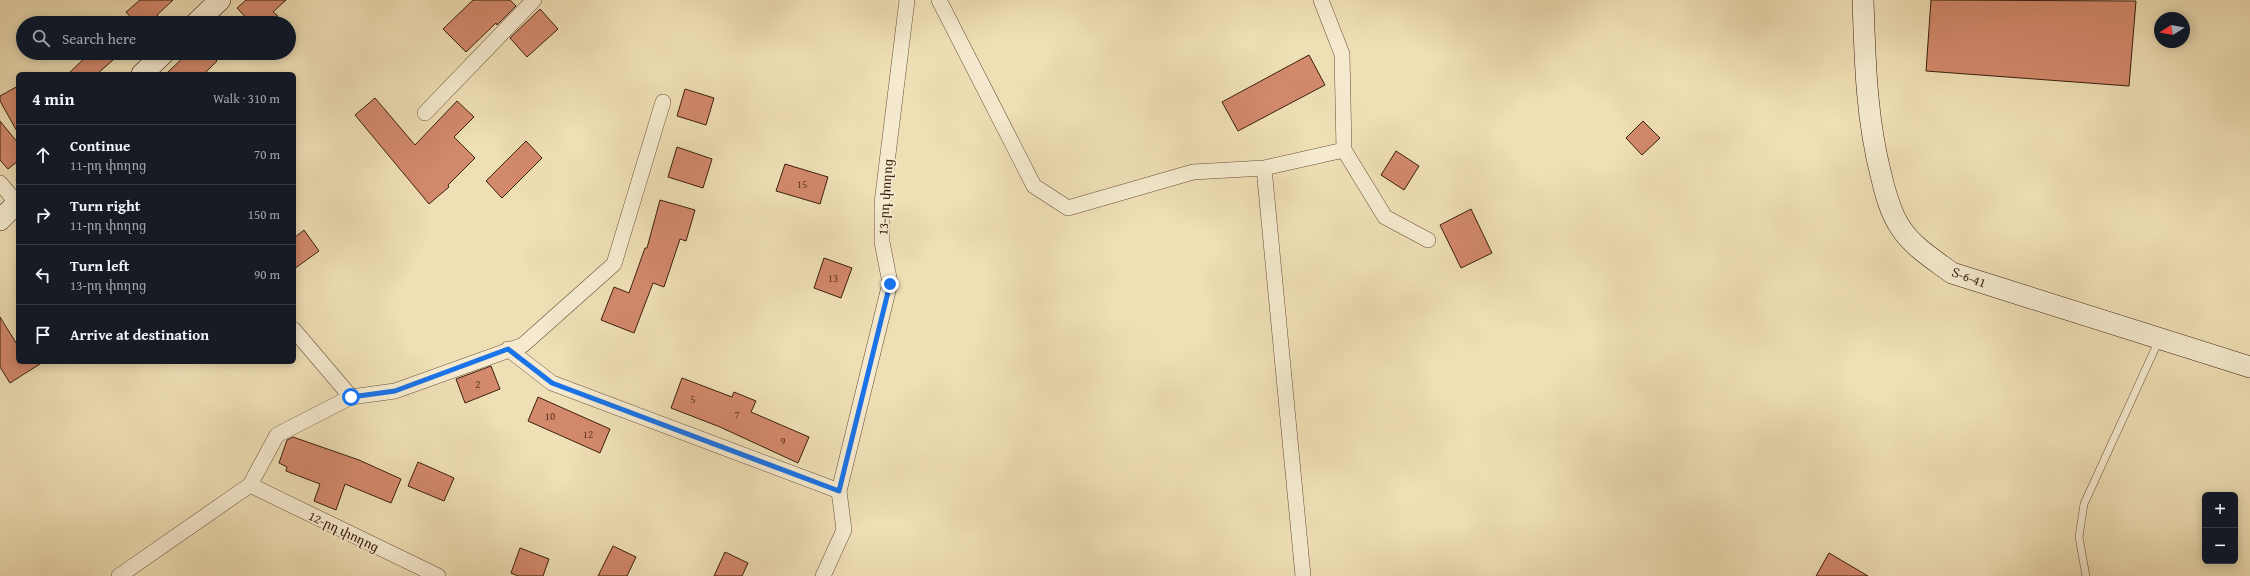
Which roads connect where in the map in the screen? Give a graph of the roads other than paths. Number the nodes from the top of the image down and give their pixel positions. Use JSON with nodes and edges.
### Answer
{"nodes":[{"id":1,"x":220,"y":0,"type":"edge"},
{"id":2,"x":534,"y":0,"type":"edge"},
{"id":3,"x":908,"y":0,"type":"edge"},
{"id":4,"x":939,"y":0,"type":"edge"},
{"id":5,"x":1321,"y":0,"type":"edge"},
{"id":6,"x":1864,"y":0,"type":"edge"},
{"id":7,"x":203,"y":16,"type":"edge"},
{"id":8,"x":157,"y":60,"type":"edge"},
{"id":9,"x":144,"y":72,"type":"edge"},
{"id":10,"x":663,"y":102,"type":"dead end"},
{"id":11,"x":426,"y":113,"type":"dead end"},
{"id":12,"x":1344,"y":150,"type":"junction"},
{"id":13,"x":1264,"y":168,"type":"junction"},
{"id":14,"x":0,"y":183,"type":"edge"},
{"id":15,"x":16,"y":200,"type":"edge"},
{"id":16,"x":16,"y":204,"type":"edge"},
{"id":17,"x":0,"y":220,"type":"edge"},
{"id":18,"x":1428,"y":240,"type":"dead end"},
{"id":19,"x":296,"y":332,"type":"edge"},
{"id":20,"x":2160,"y":338,"type":"junction"},
{"id":21,"x":508,"y":349,"type":"junction"},
{"id":22,"x":2250,"y":367,"type":"edge"},
{"id":23,"x":351,"y":397,"type":"junction"},
{"id":24,"x":250,"y":485,"type":"junction"},
{"id":25,"x":839,"y":491,"type":"junction"},
{"id":26,"x":119,"y":576,"type":"edge"},
{"id":27,"x":438,"y":576,"type":"edge"},
{"id":28,"x":823,"y":576,"type":"edge"},
{"id":29,"x":1303,"y":576,"type":"edge"},
{"id":30,"x":2086,"y":576,"type":"edge"}],
"edges":[{"from":1,"to":7,"type":"main road"},
{"from":2,"to":11,"type":"street"},
{"from":3,"to":25,"type":"street","name":"13-րդ փողոց"},
{"from":4,"to":13,"type":"street"},
{"from":5,"to":12,"type":"street"},
{"from":6,"to":20,"type":"main road","name":"Տ-6-41","number":"Տ-6-41"},
{"from":8,"to":9,"type":"main road"},
{"from":10,"to":21,"type":"street"},
{"from":12,"to":13,"type":"street"},
{"from":12,"to":18,"type":"street"},
{"from":13,"to":29,"type":"street"},
{"from":14,"to":15,"type":"street"},
{"from":16,"to":17,"type":"main road"},
{"from":19,"to":23,"type":"street"},
{"from":20,"to":22,"type":"main road","name":"Տ-6-41","number":"Տ-6-41"},
{"from":20,"to":30,"type":"lane"},
{"from":21,"to":23,"type":"street"},
{"from":21,"to":25,"type":"street"},
{"from":23,"to":24,"type":"street"},
{"from":24,"to":26,"type":"street"},
{"from":24,"to":27,"type":"street","name":"12-րդ փողոց"},
{"from":25,"to":28,"type":"street","name":"13-րդ փողոց"}]}
